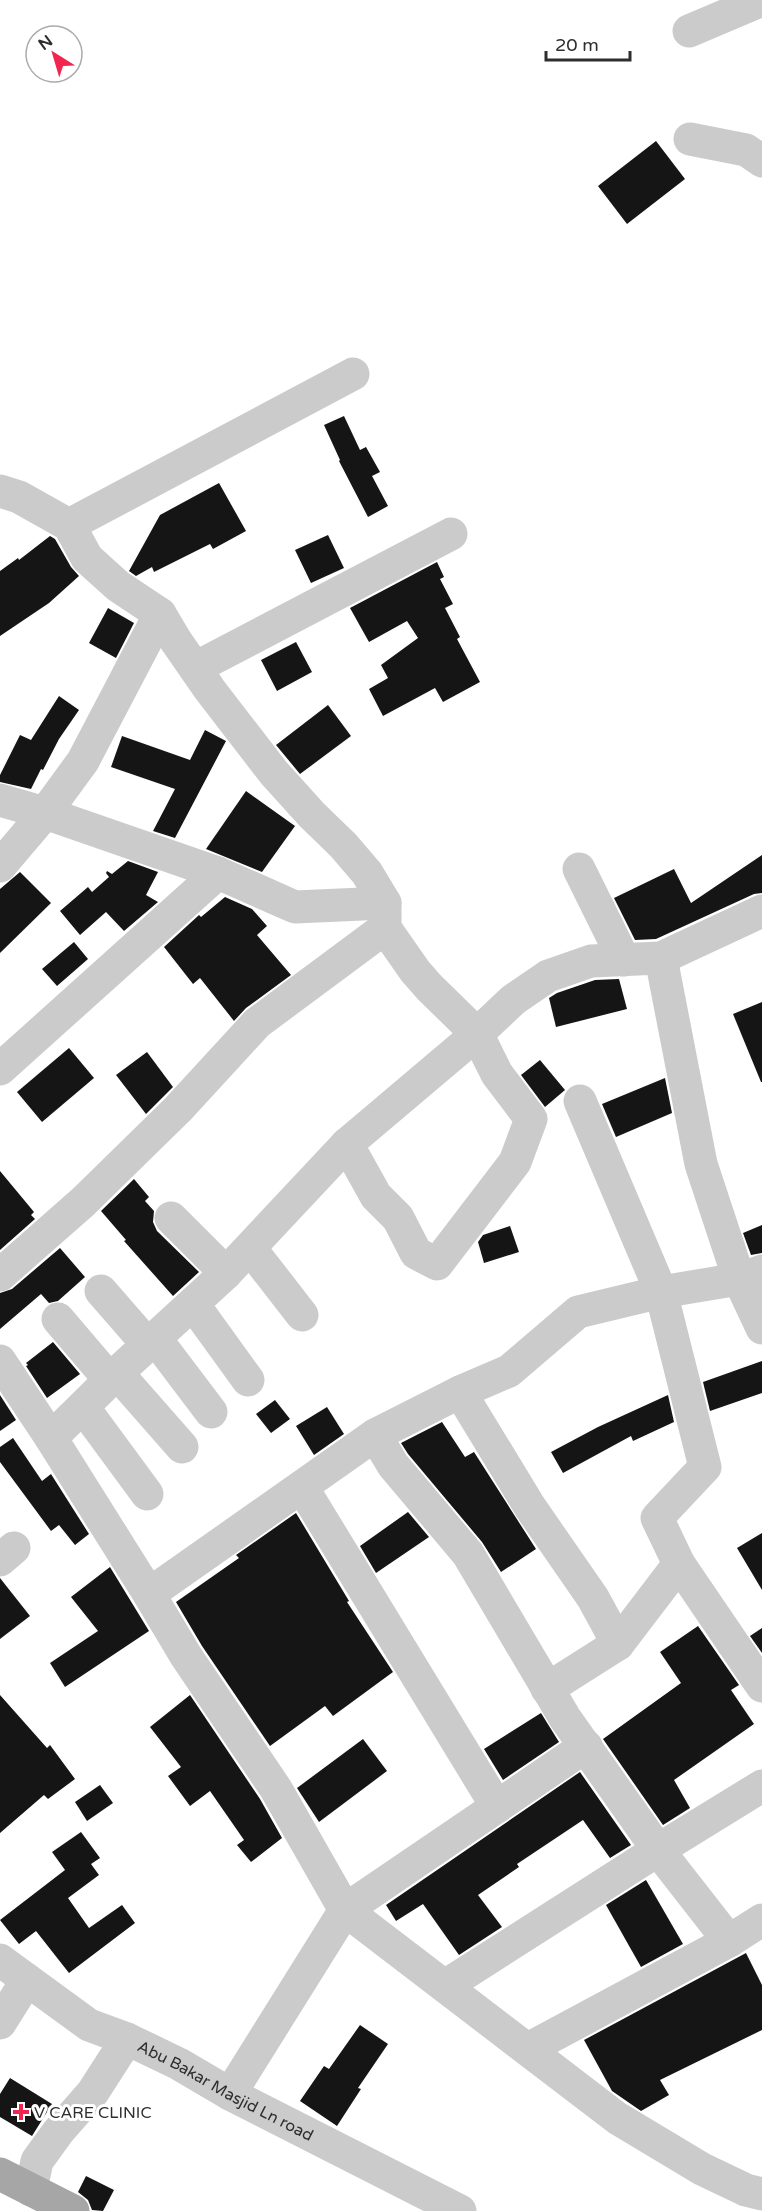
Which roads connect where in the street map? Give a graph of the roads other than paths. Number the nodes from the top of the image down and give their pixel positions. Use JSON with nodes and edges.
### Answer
{"nodes":[{"id":1,"x":762,"y":0,"type":"edge"},
{"id":2,"x":688,"y":31,"type":"dead end"},
{"id":3,"x":690,"y":139,"type":"dead end"},
{"id":4,"x":762,"y":160,"type":"edge"},
{"id":5,"x":353,"y":374,"type":"dead end"},
{"id":6,"x":1,"y":494,"type":"edge"},
{"id":7,"x":69,"y":525,"type":"junction"},
{"id":8,"x":451,"y":534,"type":"dead end"},
{"id":9,"x":160,"y":614,"type":"junction"},
{"id":10,"x":195,"y":668,"type":"junction"},
{"id":11,"x":0,"y":800,"type":"edge"},
{"id":12,"x":45,"y":813,"type":"junction"},
{"id":13,"x":0,"y":866,"type":"edge"},
{"id":14,"x":579,"y":869,"type":"dead end"},
{"id":15,"x":218,"y":873,"type":"junction"},
{"id":16,"x":762,"y":911,"type":"edge"},
{"id":17,"x":385,"y":916,"type":"junction"},
{"id":18,"x":661,"y":958,"type":"junction"},
{"id":19,"x":624,"y":960,"type":"junction"},
{"id":20,"x":477,"y":1035,"type":"junction"},
{"id":21,"x":0,"y":1069,"type":"edge"},
{"id":22,"x":580,"y":1101,"type":"dead end"},
{"id":23,"x":347,"y":1144,"type":"junction"},
{"id":24,"x":171,"y":1218,"type":"dead end"},
{"id":25,"x":250,"y":1248,"type":"junction"},
{"id":26,"x":226,"y":1273,"type":"junction"},
{"id":27,"x":0,"y":1275,"type":"edge"},
{"id":28,"x":751,"y":1275,"type":"edge"},
{"id":29,"x":101,"y":1291,"type":"dead end"},
{"id":30,"x":661,"y":1292,"type":"junction"},
{"id":31,"x":193,"y":1304,"type":"junction"},
{"id":32,"x":302,"y":1315,"type":"dead end"},
{"id":33,"x":58,"y":1319,"type":"dead end"},
{"id":34,"x":762,"y":1328,"type":"edge"},
{"id":35,"x":151,"y":1342,"type":"junction"},
{"id":36,"x":1,"y":1366,"type":"edge"},
{"id":37,"x":113,"y":1376,"type":"junction"},
{"id":38,"x":248,"y":1380,"type":"dead end"},
{"id":39,"x":460,"y":1392,"type":"junction"},
{"id":40,"x":83,"y":1407,"type":"junction"},
{"id":41,"x":211,"y":1412,"type":"dead end"},
{"id":42,"x":375,"y":1436,"type":"junction"},
{"id":43,"x":51,"y":1438,"type":"junction"},
{"id":44,"x":182,"y":1447,"type":"dead end"},
{"id":45,"x":302,"y":1486,"type":"junction"},
{"id":46,"x":147,"y":1494,"type":"dead end"},
{"id":47,"x":679,"y":1564,"type":"junction"},
{"id":48,"x":149,"y":1594,"type":"junction"},
{"id":49,"x":618,"y":1644,"type":"junction"},
{"id":50,"x":762,"y":1686,"type":"edge"},
{"id":51,"x":547,"y":1689,"type":"junction"},
{"id":52,"x":586,"y":1746,"type":"junction"},
{"id":53,"x":762,"y":1786,"type":"edge"},
{"id":54,"x":497,"y":1807,"type":"junction"},
{"id":55,"x":658,"y":1850,"type":"junction"},
{"id":56,"x":345,"y":1910,"type":"junction"},
{"id":57,"x":762,"y":1920,"type":"edge"},
{"id":58,"x":729,"y":1941,"type":"junction"},
{"id":59,"x":0,"y":1960,"type":"edge"},
{"id":60,"x":27,"y":1980,"type":"junction"},
{"id":61,"x":445,"y":1986,"type":"junction"},
{"id":62,"x":0,"y":2023,"type":"edge"},
{"id":63,"x":127,"y":2039,"type":"junction"},
{"id":64,"x":528,"y":2049,"type":"junction"},
{"id":65,"x":230,"y":2094,"type":"junction"},
{"id":66,"x":0,"y":2174,"type":"edge"},
{"id":67,"x":31,"y":2190,"type":"junction"},
{"id":68,"x":762,"y":2194,"type":"edge"},
{"id":69,"x":73,"y":2211,"type":"edge"},
{"id":70,"x":460,"y":2211,"type":"edge"}],
"edges":[{"from":1,"to":2,"type":"street"},
{"from":3,"to":4,"type":"street"},
{"from":5,"to":7,"type":"street"},
{"from":6,"to":7,"type":"street"},
{"from":7,"to":9,"type":"street"},
{"from":8,"to":10,"type":"street"},
{"from":9,"to":10,"type":"street"},
{"from":9,"to":12,"type":"street"},
{"from":10,"to":17,"type":"street"},
{"from":11,"to":12,"type":"street"},
{"from":12,"to":13,"type":"street"},
{"from":12,"to":15,"type":"street"},
{"from":14,"to":19,"type":"street"},
{"from":15,"to":17,"type":"street"},
{"from":15,"to":21,"type":"street"},
{"from":16,"to":18,"type":"street"},
{"from":17,"to":20,"type":"street"},
{"from":17,"to":27,"type":"street"},
{"from":18,"to":19,"type":"street"},
{"from":18,"to":28,"type":"street"},
{"from":19,"to":20,"type":"street"},
{"from":20,"to":23,"type":"street"},
{"from":20,"to":23,"type":"street"},
{"from":22,"to":30,"type":"street"},
{"from":23,"to":25,"type":"street"},
{"from":24,"to":26,"type":"street"},
{"from":25,"to":26,"type":"street"},
{"from":25,"to":32,"type":"street"},
{"from":26,"to":31,"type":"street"},
{"from":28,"to":30,"type":"street"},
{"from":28,"to":34,"type":"street"},
{"from":29,"to":35,"type":"street"},
{"from":30,"to":39,"type":"street"},
{"from":30,"to":47,"type":"street"},
{"from":31,"to":35,"type":"street"},
{"from":31,"to":38,"type":"street"},
{"from":33,"to":37,"type":"street"},
{"from":35,"to":37,"type":"street"},
{"from":35,"to":41,"type":"street"},
{"from":36,"to":43,"type":"street"},
{"from":37,"to":40,"type":"street"},
{"from":37,"to":44,"type":"street"},
{"from":39,"to":42,"type":"street"},
{"from":39,"to":49,"type":"street"},
{"from":40,"to":43,"type":"street"},
{"from":40,"to":46,"type":"street"},
{"from":42,"to":45,"type":"street"},
{"from":42,"to":51,"type":"street"},
{"from":43,"to":48,"type":"street"},
{"from":45,"to":48,"type":"street"},
{"from":45,"to":54,"type":"street"},
{"from":47,"to":49,"type":"street"},
{"from":47,"to":50,"type":"street"},
{"from":48,"to":56,"type":"street"},
{"from":49,"to":51,"type":"street"},
{"from":51,"to":52,"type":"street"},
{"from":52,"to":54,"type":"street"},
{"from":52,"to":55,"type":"street"},
{"from":53,"to":55,"type":"street"},
{"from":54,"to":56,"type":"street"},
{"from":55,"to":58,"type":"street"},
{"from":55,"to":61,"type":"street"},
{"from":56,"to":61,"type":"street"},
{"from":56,"to":65,"type":"street"},
{"from":57,"to":58,"type":"street"},
{"from":58,"to":64,"type":"street"},
{"from":59,"to":60,"type":"street","name":"Abu Bakar Masjid Ln road"},
{"from":60,"to":62,"type":"street"},
{"from":60,"to":63,"type":"street","name":"Abu Bakar Masjid Ln road"},
{"from":61,"to":64,"type":"street"},
{"from":63,"to":65,"type":"street","name":"Abu Bakar Masjid Ln road"},
{"from":63,"to":67,"type":"street"},
{"from":64,"to":68,"type":"street"},
{"from":65,"to":70,"type":"street","name":"Abu Bakar Masjid Ln road"},
{"from":66,"to":67,"type":"main road"},
{"from":67,"to":69,"type":"main road"}]}
